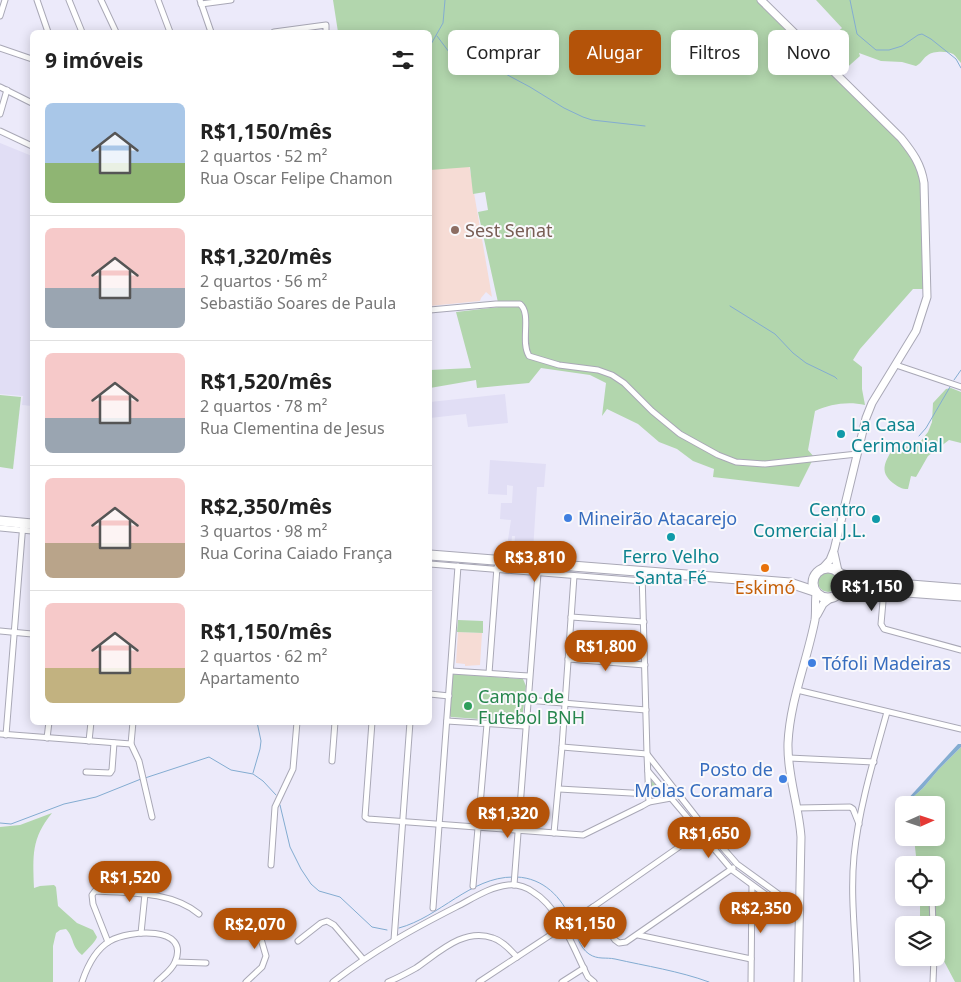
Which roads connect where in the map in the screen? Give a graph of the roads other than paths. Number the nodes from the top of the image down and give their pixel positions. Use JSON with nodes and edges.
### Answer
{"nodes":[{"id":1,"x":5,"y":0,"type":"edge"},
{"id":2,"x":37,"y":0,"type":"edge"},
{"id":3,"x":69,"y":0,"type":"edge"},
{"id":4,"x":101,"y":0,"type":"edge"},
{"id":5,"x":158,"y":0,"type":"edge"},
{"id":6,"x":231,"y":0,"type":"edge"},
{"id":7,"x":761,"y":0,"type":"edge"},
{"id":8,"x":200,"y":2,"type":"edge"},
{"id":9,"x":0,"y":16,"type":"edge"},
{"id":10,"x":47,"y":30,"type":"edge"},
{"id":11,"x":81,"y":30,"type":"edge"},
{"id":12,"x":115,"y":30,"type":"edge"},
{"id":13,"x":169,"y":30,"type":"edge"},
{"id":14,"x":210,"y":30,"type":"edge"},
{"id":15,"x":289,"y":30,"type":"edge"},
{"id":16,"x":326,"y":30,"type":"edge"},
{"id":17,"x":0,"y":48,"type":"edge"},
{"id":18,"x":30,"y":58,"type":"edge"},
{"id":19,"x":0,"y":87,"type":"edge"},
{"id":20,"x":7,"y":90,"type":"junction"},
{"id":21,"x":30,"y":102,"type":"edge"},
{"id":22,"x":0,"y":114,"type":"edge"},
{"id":23,"x":0,"y":131,"type":"edge"},
{"id":24,"x":30,"y":145,"type":"edge"},
{"id":25,"x":432,"y":310,"type":"edge"},
{"id":26,"x":896,"y":365,"type":"junction"},
{"id":27,"x":961,"y":387,"type":"edge"},
{"id":28,"x":857,"y":454,"type":"junction"},
{"id":29,"x":0,"y":521,"type":"edge"},
{"id":30,"x":30,"y":525,"type":"edge"},
{"id":31,"x":22,"y":527,"type":"junction"},
{"id":32,"x":0,"y":528,"type":"edge"},
{"id":33,"x":30,"y":530,"type":"edge"},
{"id":34,"x":834,"y":550,"type":"junction"},
{"id":35,"x":432,"y":555,"type":"edge"},
{"id":36,"x":494,"y":560,"type":"junction"},
{"id":37,"x":432,"y":564,"type":"edge"},
{"id":38,"x":458,"y":566,"type":"junction"},
{"id":39,"x":498,"y":569,"type":"junction"},
{"id":40,"x":819,"y":572,"type":"junction"},
{"id":41,"x":538,"y":573,"type":"junction"},
{"id":42,"x":840,"y":573,"type":"junction"},
{"id":43,"x":574,"y":576,"type":"junction"},
{"id":44,"x":643,"y":577,"type":"junction"},
{"id":45,"x":790,"y":583,"type":"junction"},
{"id":46,"x":961,"y":589,"type":"edge"},
{"id":47,"x":884,"y":590,"type":"junction"},
{"id":48,"x":840,"y":591,"type":"junction"},
{"id":49,"x":815,"y":592,"type":"junction"},
{"id":50,"x":961,"y":596,"type":"edge"},
{"id":51,"x":832,"y":597,"type":"junction"},
{"id":52,"x":571,"y":617,"type":"junction"},
{"id":53,"x":815,"y":620,"type":"junction"},
{"id":54,"x":644,"y":622,"type":"junction"},
{"id":55,"x":0,"y":631,"type":"edge"},
{"id":56,"x":13,"y":632,"type":"junction"},
{"id":57,"x":30,"y":634,"type":"edge"},
{"id":58,"x":961,"y":650,"type":"edge"},
{"id":59,"x":568,"y":659,"type":"junction"},
{"id":60,"x":645,"y":665,"type":"junction"},
{"id":61,"x":451,"y":671,"type":"junction"},
{"id":62,"x":489,"y":673,"type":"junction"},
{"id":63,"x":529,"y":676,"type":"junction"},
{"id":64,"x":797,"y":690,"type":"junction"},
{"id":65,"x":432,"y":694,"type":"edge"},
{"id":66,"x":449,"y":696,"type":"junction"},
{"id":67,"x":527,"y":700,"type":"junction"},
{"id":68,"x":566,"y":703,"type":"junction"},
{"id":69,"x":646,"y":710,"type":"junction"},
{"id":70,"x":887,"y":712,"type":"junction"},
{"id":71,"x":447,"y":721,"type":"junction"},
{"id":72,"x":487,"y":724,"type":"junction"},
{"id":73,"x":48,"y":725,"type":"edge"},
{"id":74,"x":91,"y":725,"type":"edge"},
{"id":75,"x":132,"y":725,"type":"edge"},
{"id":76,"x":297,"y":725,"type":"edge"},
{"id":77,"x":335,"y":725,"type":"edge"},
{"id":78,"x":372,"y":725,"type":"edge"},
{"id":79,"x":410,"y":725,"type":"edge"},
{"id":80,"x":525,"y":726,"type":"junction"},
{"id":81,"x":961,"y":730,"type":"edge"},
{"id":82,"x":0,"y":734,"type":"edge"},
{"id":83,"x":6,"y":735,"type":"junction"},
{"id":84,"x":47,"y":738,"type":"junction"},
{"id":85,"x":90,"y":741,"type":"junction"},
{"id":86,"x":114,"y":743,"type":"junction"},
{"id":87,"x":131,"y":744,"type":"junction"},
{"id":88,"x":562,"y":747,"type":"junction"},
{"id":89,"x":647,"y":754,"type":"junction"},
{"id":90,"x":789,"y":758,"type":"junction"},
{"id":91,"x":332,"y":761,"type":"dead end"},
{"id":92,"x":874,"y":762,"type":"junction"},
{"id":93,"x":648,"y":770,"type":"junction"},
{"id":94,"x":86,"y":772,"type":"dead end"},
{"id":95,"x":559,"y":789,"type":"junction"},
{"id":96,"x":649,"y":794,"type":"junction"},
{"id":97,"x":671,"y":798,"type":"junction"},
{"id":98,"x":649,"y":802,"type":"junction"},
{"id":99,"x":688,"y":807,"type":"junction"},
{"id":100,"x":798,"y":808,"type":"junction"},
{"id":101,"x":682,"y":812,"type":"junction"},
{"id":102,"x":152,"y":817,"type":"dead end"},
{"id":103,"x":402,"y":821,"type":"junction"},
{"id":104,"x":701,"y":823,"type":"junction"},
{"id":105,"x":439,"y":824,"type":"junction"},
{"id":106,"x":859,"y":824,"type":"junction"},
{"id":107,"x":478,"y":827,"type":"junction"},
{"id":108,"x":518,"y":830,"type":"junction"},
{"id":109,"x":554,"y":833,"type":"junction"},
{"id":110,"x":699,"y":833,"type":"junction"},
{"id":111,"x":737,"y":864,"type":"junction"},
{"id":112,"x":271,"y":865,"type":"dead end"},
{"id":113,"x":732,"y":870,"type":"junction"},
{"id":114,"x":514,"y":883,"type":"junction"},
{"id":115,"x":473,"y":886,"type":"dead end"},
{"id":116,"x":752,"y":886,"type":"junction"},
{"id":117,"x":145,"y":894,"type":"junction"},
{"id":118,"x":593,"y":907,"type":"junction"},
{"id":119,"x":433,"y":908,"type":"dead end"},
{"id":120,"x":799,"y":909,"type":"junction"},
{"id":121,"x":199,"y":914,"type":"dead end"},
{"id":122,"x":246,"y":917,"type":"dead end"},
{"id":123,"x":799,"y":920,"type":"junction"},
{"id":124,"x":562,"y":927,"type":"junction"},
{"id":125,"x":141,"y":933,"type":"junction"},
{"id":126,"x":638,"y":935,"type":"junction"},
{"id":127,"x":394,"y":940,"type":"junction"},
{"id":128,"x":298,"y":941,"type":"dead end"},
{"id":129,"x":108,"y":942,"type":"junction"},
{"id":130,"x":517,"y":956,"type":"junction"},
{"id":131,"x":362,"y":959,"type":"junction"},
{"id":132,"x":751,"y":959,"type":"junction"},
{"id":133,"x":176,"y":962,"type":"junction"},
{"id":134,"x":206,"y":963,"type":"dead end"},
{"id":135,"x":934,"y":966,"type":"edge"},
{"id":136,"x":584,"y":968,"type":"junction"},
{"id":137,"x":82,"y":982,"type":"edge"},
{"id":138,"x":157,"y":982,"type":"edge"},
{"id":139,"x":246,"y":982,"type":"edge"},
{"id":140,"x":333,"y":982,"type":"edge"},
{"id":141,"x":388,"y":982,"type":"edge"},
{"id":142,"x":479,"y":982,"type":"edge"},
{"id":143,"x":562,"y":982,"type":"edge"},
{"id":144,"x":594,"y":982,"type":"edge"},
{"id":145,"x":751,"y":982,"type":"edge"},
{"id":146,"x":798,"y":982,"type":"edge"},
{"id":147,"x":857,"y":982,"type":"edge"},
{"id":148,"x":933,"y":982,"type":"edge"}],
"edges":[{"from":1,"to":9,"type":"street"},
{"from":2,"to":10,"type":"street"},
{"from":3,"to":11,"type":"street"},
{"from":4,"to":12,"type":"street"},
{"from":5,"to":13,"type":"street"},
{"from":6,"to":8,"type":"street"},
{"from":7,"to":26,"type":"street"},
{"from":8,"to":14,"type":"street"},
{"from":15,"to":16,"type":"street"},
{"from":17,"to":18,"type":"street"},
{"from":19,"to":20,"type":"street"},
{"from":20,"to":21,"type":"street"},
{"from":20,"to":22,"type":"street"},
{"from":23,"to":24,"type":"street"},
{"from":25,"to":28,"type":"street"},
{"from":26,"to":27,"type":"street"},
{"from":26,"to":28,"type":"street"},
{"from":28,"to":34,"type":"street"},
{"from":29,"to":31,"type":"highway"},
{"from":30,"to":31,"type":"highway"},
{"from":31,"to":32,"type":"street"},
{"from":31,"to":33,"type":"street"},
{"from":31,"to":56,"type":"street"},
{"from":34,"to":40,"type":"street"},
{"from":34,"to":42,"type":"street"},
{"from":35,"to":36,"type":"highway"},
{"from":36,"to":39,"type":"street"},
{"from":36,"to":44,"type":"highway"},
{"from":37,"to":38,"type":"street"},
{"from":38,"to":39,"type":"street"},
{"from":38,"to":61,"type":"street"},
{"from":39,"to":41,"type":"street"},
{"from":39,"to":62,"type":"street"},
{"from":40,"to":42,"type":"highway"},
{"from":40,"to":45,"type":"highway"},
{"from":40,"to":49,"type":"highway"},
{"from":41,"to":43,"type":"street"},
{"from":41,"to":63,"type":"street"},
{"from":42,"to":46,"type":"highway"},
{"from":42,"to":48,"type":"highway"},
{"from":43,"to":44,"type":"street"},
{"from":43,"to":52,"type":"street"},
{"from":44,"to":45,"type":"highway"},
{"from":44,"to":54,"type":"street"},
{"from":45,"to":49,"type":"highway"},
{"from":47,"to":48,"type":"highway"},
{"from":47,"to":50,"type":"highway"},
{"from":47,"to":58,"type":"street"},
{"from":48,"to":51,"type":"highway"},
{"from":49,"to":51,"type":"highway"},
{"from":49,"to":53,"type":"street"},
{"from":51,"to":53,"type":"street"},
{"from":52,"to":54,"type":"street"},
{"from":52,"to":59,"type":"street"},
{"from":53,"to":64,"type":"street"},
{"from":54,"to":60,"type":"street"},
{"from":55,"to":56,"type":"street"},
{"from":56,"to":57,"type":"street"},
{"from":56,"to":83,"type":"street"},
{"from":59,"to":60,"type":"street"},
{"from":59,"to":68,"type":"street"},
{"from":60,"to":69,"type":"street"},
{"from":61,"to":62,"type":"street"},
{"from":61,"to":66,"type":"street"},
{"from":62,"to":63,"type":"street"},
{"from":63,"to":67,"type":"street"},
{"from":64,"to":70,"type":"street"},
{"from":64,"to":90,"type":"street"},
{"from":65,"to":66,"type":"street"},
{"from":66,"to":71,"type":"street"},
{"from":67,"to":68,"type":"street"},
{"from":67,"to":80,"type":"street"},
{"from":68,"to":69,"type":"street"},
{"from":68,"to":88,"type":"street"},
{"from":69,"to":89,"type":"street"},
{"from":70,"to":81,"type":"street"},
{"from":70,"to":92,"type":"street"},
{"from":71,"to":72,"type":"street"},
{"from":71,"to":105,"type":"street"},
{"from":72,"to":80,"type":"street"},
{"from":72,"to":107,"type":"street"},
{"from":73,"to":84,"type":"street"},
{"from":74,"to":85,"type":"street"},
{"from":75,"to":87,"type":"street"},
{"from":76,"to":112,"type":"street"},
{"from":77,"to":91,"type":"street"},
{"from":78,"to":103,"type":"street"},
{"from":79,"to":103,"type":"street"},
{"from":80,"to":108,"type":"street"},
{"from":82,"to":83,"type":"street"},
{"from":83,"to":84,"type":"street"},
{"from":84,"to":85,"type":"street"},
{"from":85,"to":86,"type":"street"},
{"from":86,"to":87,"type":"street"},
{"from":86,"to":94,"type":"street"},
{"from":87,"to":102,"type":"street"},
{"from":88,"to":89,"type":"street"},
{"from":88,"to":95,"type":"street"},
{"from":89,"to":93,"type":"street"},
{"from":89,"to":99,"type":"street"},
{"from":90,"to":92,"type":"street"},
{"from":90,"to":100,"type":"street"},
{"from":92,"to":106,"type":"street"},
{"from":93,"to":96,"type":"street"},
{"from":93,"to":97,"type":"street"},
{"from":95,"to":96,"type":"street"},
{"from":95,"to":109,"type":"street"},
{"from":96,"to":98,"type":"street"},
{"from":97,"to":98,"type":"street"},
{"from":97,"to":101,"type":"street"},
{"from":98,"to":109,"type":"street"},
{"from":99,"to":101,"type":"street"},
{"from":99,"to":104,"type":"street"},
{"from":100,"to":106,"type":"street"},
{"from":100,"to":120,"type":"street"},
{"from":101,"to":110,"type":"street"},
{"from":103,"to":105,"type":"street"},
{"from":103,"to":127,"type":"street"},
{"from":104,"to":110,"type":"street"},
{"from":104,"to":111,"type":"street"},
{"from":105,"to":107,"type":"street"},
{"from":105,"to":119,"type":"street"},
{"from":106,"to":147,"type":"street"},
{"from":107,"to":108,"type":"street"},
{"from":107,"to":115,"type":"street"},
{"from":108,"to":109,"type":"street"},
{"from":108,"to":114,"type":"street"},
{"from":110,"to":113,"type":"street"},
{"from":110,"to":118,"type":"street"},
{"from":111,"to":113,"type":"street"},
{"from":111,"to":120,"type":"street"},
{"from":113,"to":116,"type":"street"},
{"from":113,"to":126,"type":"street"},
{"from":114,"to":124,"type":"street"},
{"from":114,"to":127,"type":"street"},
{"from":116,"to":123,"type":"street"},
{"from":116,"to":132,"type":"street"},
{"from":117,"to":121,"type":"street"},
{"from":117,"to":125,"type":"street"},
{"from":117,"to":129,"type":"street"},
{"from":118,"to":124,"type":"street"},
{"from":118,"to":126,"type":"street"},
{"from":120,"to":123,"type":"street"},
{"from":122,"to":139,"type":"street"},
{"from":123,"to":146,"type":"street"},
{"from":124,"to":130,"type":"street"},
{"from":124,"to":136,"type":"street"},
{"from":125,"to":129,"type":"street"},
{"from":125,"to":133,"type":"street"},
{"from":126,"to":132,"type":"street"},
{"from":127,"to":131,"type":"street"},
{"from":128,"to":131,"type":"street"},
{"from":129,"to":137,"type":"street"},
{"from":130,"to":141,"type":"street"},
{"from":130,"to":142,"type":"street"},
{"from":131,"to":140,"type":"street"},
{"from":132,"to":145,"type":"street"},
{"from":133,"to":134,"type":"street"},
{"from":133,"to":138,"type":"street"},
{"from":135,"to":148,"type":"street"},
{"from":136,"to":143,"type":"street"},
{"from":136,"to":144,"type":"street"}]}
